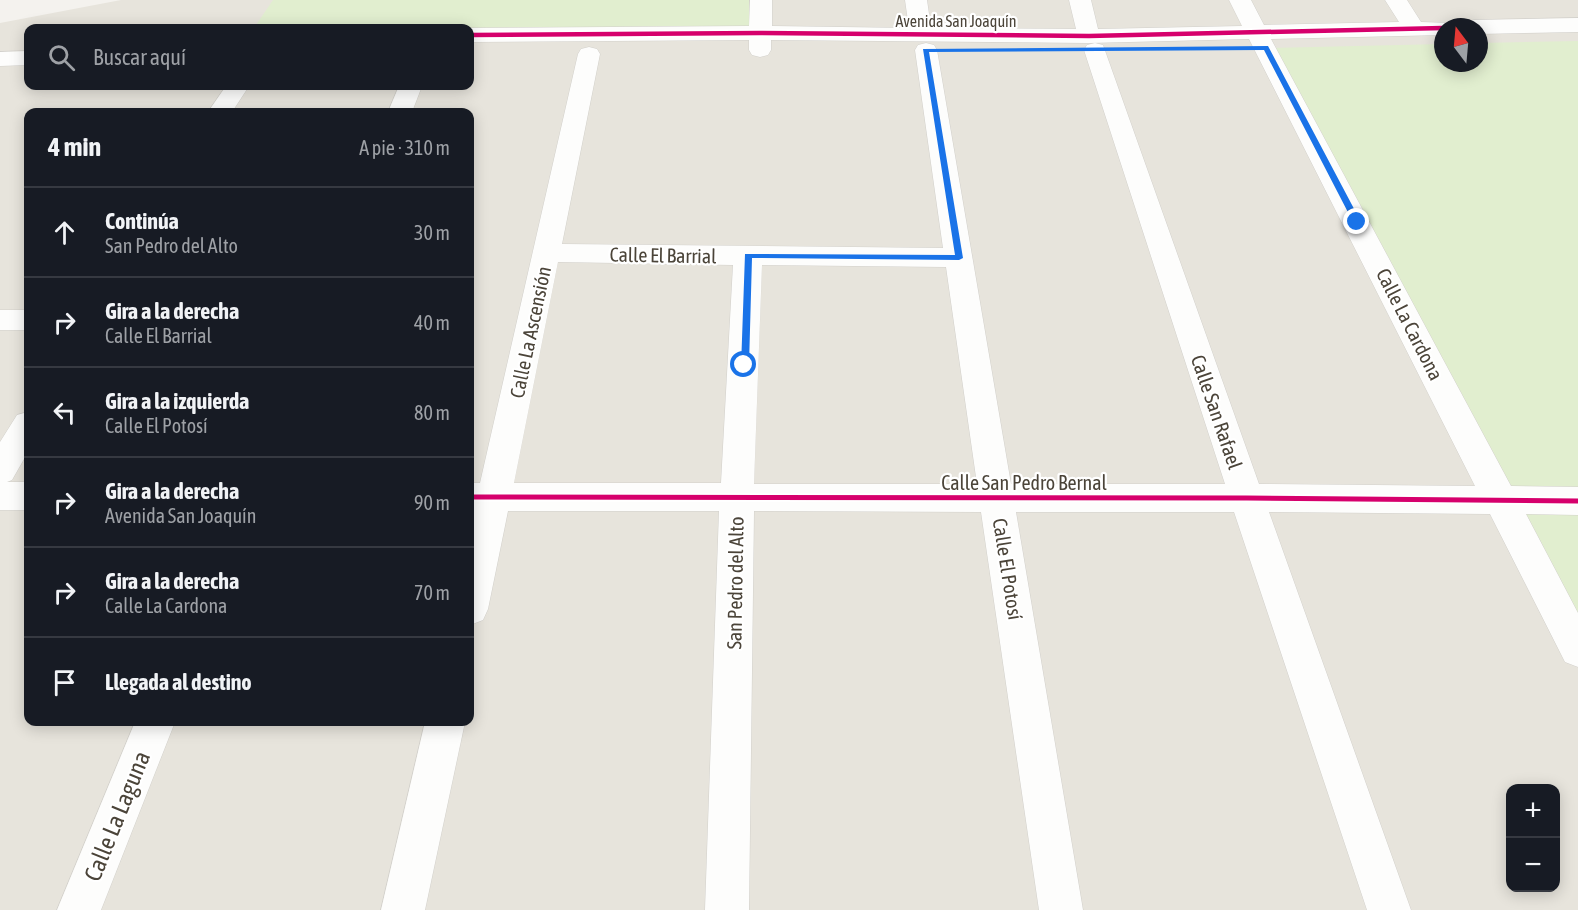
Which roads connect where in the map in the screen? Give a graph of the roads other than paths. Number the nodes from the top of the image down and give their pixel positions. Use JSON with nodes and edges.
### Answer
{"nodes":[{"id":1,"x":761,"y":0,"type":"edge"},
{"id":2,"x":916,"y":0,"type":"edge"},
{"id":3,"x":1080,"y":0,"type":"edge"},
{"id":4,"x":1240,"y":0,"type":"edge"},
{"id":5,"x":1396,"y":0,"type":"edge"},
{"id":6,"x":1574,"y":16,"type":"edge"},
{"id":7,"x":1488,"y":25,"type":"edge"},
{"id":8,"x":1414,"y":28,"type":"junction"},
{"id":9,"x":1434,"y":28,"type":"edge"},
{"id":10,"x":474,"y":35,"type":"edge"},
{"id":11,"x":1262,"y":40,"type":"junction"},
{"id":12,"x":760,"y":41,"type":"junction"},
{"id":13,"x":1578,"y":41,"type":"edge"},
{"id":14,"x":923,"y":42,"type":"junction"},
{"id":15,"x":1092,"y":43,"type":"junction"},
{"id":16,"x":1488,"y":43,"type":"edge"},
{"id":17,"x":1434,"y":44,"type":"edge"},
{"id":18,"x":589,"y":54,"type":"junction"},
{"id":19,"x":474,"y":55,"type":"edge"},
{"id":20,"x":24,"y":58,"type":"edge"},
{"id":21,"x":0,"y":59,"type":"edge"},
{"id":22,"x":234,"y":90,"type":"edge"},
{"id":23,"x":409,"y":90,"type":"edge"},
{"id":24,"x":223,"y":108,"type":"edge"},
{"id":25,"x":402,"y":108,"type":"edge"},
{"id":26,"x":547,"y":253,"type":"junction"},
{"id":27,"x":748,"y":255,"type":"junction"},
{"id":28,"x":959,"y":258,"type":"junction"},
{"id":29,"x":0,"y":320,"type":"edge"},
{"id":30,"x":24,"y":320,"type":"edge"},
{"id":31,"x":24,"y":431,"type":"edge"},
{"id":32,"x":0,"y":471,"type":"edge"},
{"id":33,"x":0,"y":496,"type":"edge"},
{"id":34,"x":24,"y":496,"type":"edge"},
{"id":35,"x":482,"y":497,"type":"edge"},
{"id":36,"x":737,"y":497,"type":"junction"},
{"id":37,"x":1247,"y":498,"type":"junction"},
{"id":38,"x":998,"y":499,"type":"junction"},
{"id":39,"x":1503,"y":501,"type":"junction"},
{"id":40,"x":1578,"y":501,"type":"edge"},
{"id":41,"x":474,"y":572,"type":"edge"},
{"id":42,"x":1578,"y":650,"type":"edge"},
{"id":43,"x":153,"y":726,"type":"edge"},
{"id":44,"x":444,"y":726,"type":"edge"},
{"id":45,"x":79,"y":910,"type":"edge"},
{"id":46,"x":403,"y":910,"type":"edge"},
{"id":47,"x":727,"y":910,"type":"edge"},
{"id":48,"x":1061,"y":910,"type":"edge"},
{"id":49,"x":1389,"y":910,"type":"edge"}],
"edges":[{"from":1,"to":12,"type":"street"},
{"from":2,"to":14,"type":"street","name":"Calle El Potosí"},
{"from":3,"to":15,"type":"street","name":"Calle San Rafael"},
{"from":4,"to":11,"type":"street","name":"Calle La Cardona"},
{"from":5,"to":8,"type":"street"},
{"from":6,"to":7,"type":"street"},
{"from":8,"to":9,"type":"street","name":"Avenida San Joaquín"},
{"from":8,"to":11,"type":"street","name":"Avenida San Joaquín"},
{"from":10,"to":12,"type":"street","name":"Avenida San Joaquín"},
{"from":11,"to":15,"type":"street","name":"Avenida San Joaquín"},
{"from":11,"to":17,"type":"street","name":"Avenida San Joaquín"},
{"from":11,"to":39,"type":"street","name":"Calle La Cardona"},
{"from":12,"to":14,"type":"street","name":"Avenida San Joaquín"},
{"from":12,"to":18,"type":"street","name":"Avenida San Joaquín"},
{"from":13,"to":16,"type":"street"},
{"from":14,"to":15,"type":"street","name":"Avenida San Joaquín"},
{"from":14,"to":28,"type":"street","name":"Calle El Potosí"},
{"from":15,"to":37,"type":"street","name":"Calle San Rafael"},
{"from":18,"to":19,"type":"street","name":"Avenida San Joaquín"},
{"from":18,"to":26,"type":"street","name":"Calle La Ascensión"},
{"from":20,"to":21,"type":"street"},
{"from":22,"to":24,"type":"street"},
{"from":23,"to":25,"type":"street"},
{"from":26,"to":27,"type":"street","name":"Calle El Barrial"},
{"from":26,"to":35,"type":"street","name":"Calle La Ascensión"},
{"from":27,"to":28,"type":"street","name":"Calle El Barrial"},
{"from":27,"to":36,"type":"street","name":"San Pedro del Alto"},
{"from":28,"to":38,"type":"street","name":"Calle El Potosí"},
{"from":29,"to":30,"type":"street"},
{"from":31,"to":32,"type":"street"},
{"from":33,"to":34,"type":"street"},
{"from":35,"to":36,"type":"street","name":"Calle San Pedro Bernal"},
{"from":35,"to":41,"type":"street","name":"Calle La Ascensión"},
{"from":36,"to":38,"type":"street","name":"Calle San Pedro Bernal"},
{"from":36,"to":47,"type":"street","name":"San Pedro del Alto"},
{"from":37,"to":38,"type":"street","name":"Calle San Pedro Bernal"},
{"from":37,"to":39,"type":"street","name":"Calle San Pedro Bernal"},
{"from":37,"to":49,"type":"street","name":"Calle San Rafael"},
{"from":38,"to":48,"type":"street","name":"Calle El Potosí"},
{"from":39,"to":40,"type":"street","name":"Calle San Pedro Bernal"},
{"from":39,"to":42,"type":"street","name":"Calle La Cardona"},
{"from":43,"to":45,"type":"street","name":"Calle La Laguna"},
{"from":44,"to":46,"type":"street"}]}
